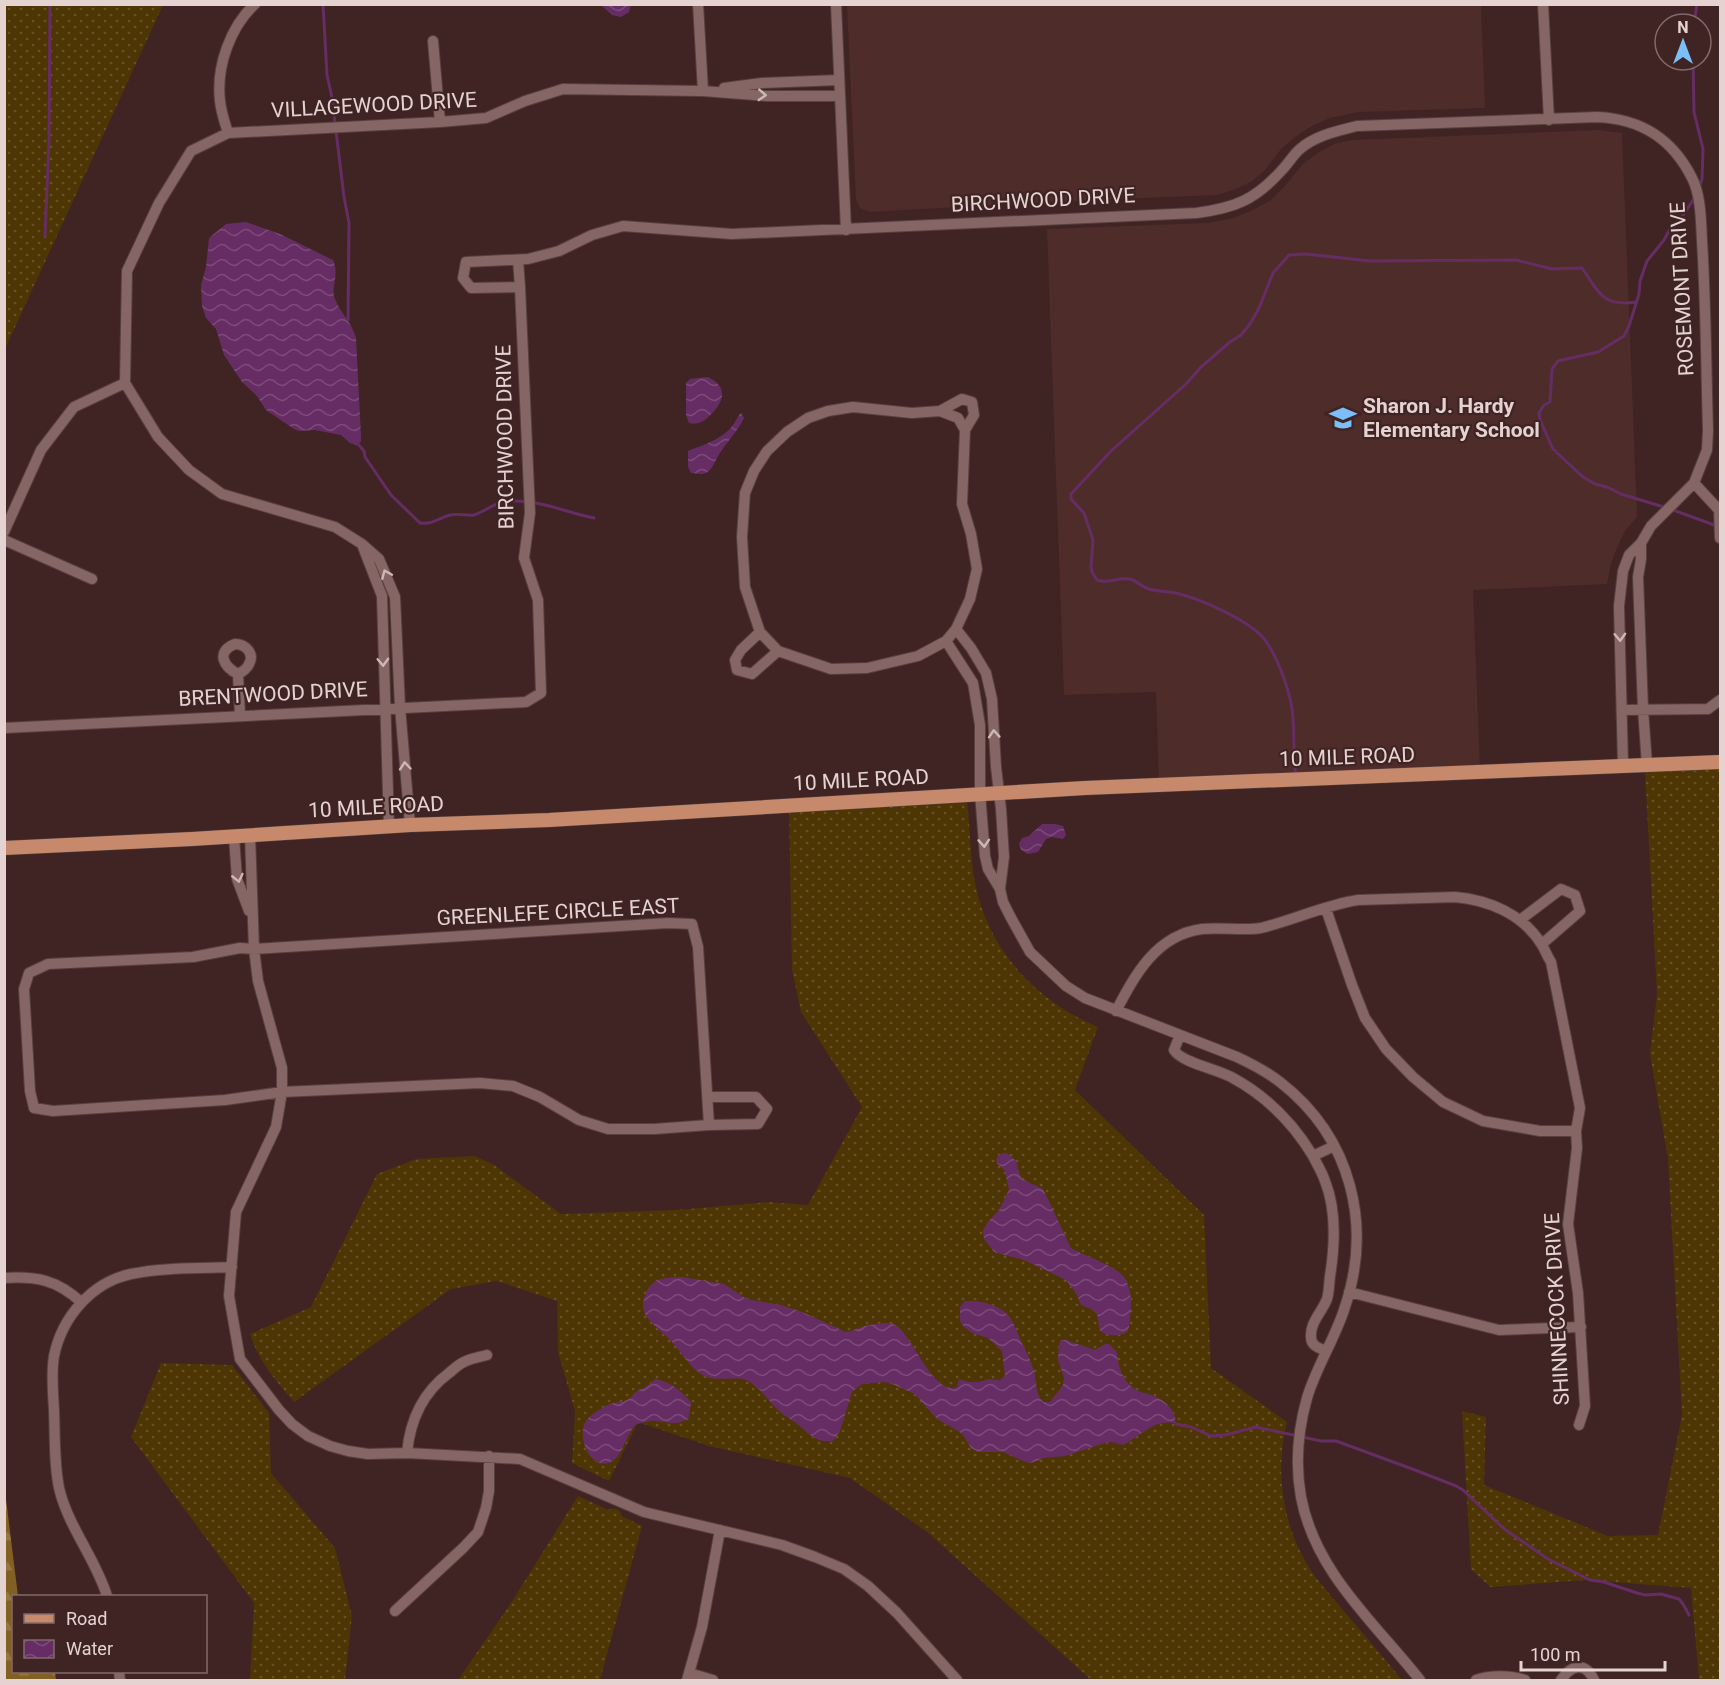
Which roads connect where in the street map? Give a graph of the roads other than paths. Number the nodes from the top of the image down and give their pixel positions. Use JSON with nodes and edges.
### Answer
{"nodes":[{"id":1,"x":255,"y":4,"type":"edge"},
{"id":2,"x":698,"y":4,"type":"edge"},
{"id":3,"x":836,"y":4,"type":"edge"},
{"id":4,"x":1544,"y":4,"type":"edge"},
{"id":5,"x":433,"y":41,"type":"dead end"},
{"id":6,"x":839,"y":80,"type":"junction"},
{"id":7,"x":703,"y":91,"type":"junction"},
{"id":8,"x":840,"y":96,"type":"junction"},
{"id":9,"x":1549,"y":120,"type":"junction"},
{"id":10,"x":440,"y":122,"type":"junction"},
{"id":11,"x":228,"y":133,"type":"junction"},
{"id":12,"x":846,"y":230,"type":"junction"},
{"id":13,"x":518,"y":260,"type":"junction"},
{"id":14,"x":520,"y":287,"type":"junction"},
{"id":15,"x":125,"y":383,"type":"junction"},
{"id":16,"x":940,"y":411,"type":"junction"},
{"id":17,"x":965,"y":430,"type":"junction"},
{"id":18,"x":1694,"y":483,"type":"junction"},
{"id":19,"x":4,"y":531,"type":"edge"},
{"id":20,"x":1720,"y":538,"type":"edge"},
{"id":21,"x":4,"y":540,"type":"edge"},
{"id":22,"x":1641,"y":543,"type":"junction"},
{"id":23,"x":362,"y":544,"type":"junction"},
{"id":24,"x":92,"y":579,"type":"dead end"},
{"id":25,"x":1619,"y":606,"type":"junction"},
{"id":26,"x":1640,"y":606,"type":"junction"},
{"id":27,"x":956,"y":629,"type":"junction"},
{"id":28,"x":760,"y":632,"type":"junction"},
{"id":29,"x":946,"y":641,"type":"junction"},
{"id":30,"x":778,"y":651,"type":"junction"},
{"id":31,"x":238,"y":674,"type":"dead end"},
{"id":32,"x":542,"y":693,"type":"joint"},
{"id":33,"x":1720,"y":700,"type":"edge"},
{"id":34,"x":400,"y":707,"type":"junction"},
{"id":35,"x":385,"y":708,"type":"junction"},
{"id":36,"x":1643,"y":709,"type":"junction"},
{"id":37,"x":1623,"y":710,"type":"junction"},
{"id":38,"x":240,"y":715,"type":"junction"},
{"id":39,"x":4,"y":728,"type":"edge"},
{"id":40,"x":1720,"y":762,"type":"edge"},
{"id":41,"x":1623,"y":765,"type":"junction"},
{"id":42,"x":1647,"y":765,"type":"junction"},
{"id":43,"x":1000,"y":793,"type":"junction"},
{"id":44,"x":980,"y":794,"type":"junction"},
{"id":45,"x":410,"y":825,"type":"junction"},
{"id":46,"x":389,"y":826,"type":"junction"},
{"id":47,"x":250,"y":835,"type":"junction"},
{"id":48,"x":234,"y":837,"type":"junction"},
{"id":49,"x":4,"y":849,"type":"edge"},
{"id":50,"x":1000,"y":889,"type":"junction"},
{"id":51,"x":1326,"y":909,"type":"junction"},
{"id":52,"x":252,"y":917,"type":"junction"},
{"id":53,"x":1520,"y":920,"type":"junction"},
{"id":54,"x":1542,"y":944,"type":"junction"},
{"id":55,"x":254,"y":949,"type":"junction"},
{"id":56,"x":1116,"y":1011,"type":"junction"},
{"id":57,"x":1179,"y":1035,"type":"junction"},
{"id":58,"x":282,"y":1092,"type":"junction"},
{"id":59,"x":708,"y":1097,"type":"junction"},
{"id":60,"x":709,"y":1125,"type":"junction"},
{"id":61,"x":1576,"y":1131,"type":"junction"},
{"id":62,"x":1334,"y":1146,"type":"junction"},
{"id":63,"x":1313,"y":1156,"type":"junction"},
{"id":64,"x":231,"y":1267,"type":"junction"},
{"id":65,"x":4,"y":1278,"type":"edge"},
{"id":66,"x":1349,"y":1292,"type":"junction"},
{"id":67,"x":81,"y":1302,"type":"junction"},
{"id":68,"x":1581,"y":1327,"type":"junction"},
{"id":69,"x":1326,"y":1351,"type":"junction"},
{"id":70,"x":487,"y":1355,"type":"dead end"},
{"id":71,"x":1578,"y":1425,"type":"dead end"},
{"id":72,"x":407,"y":1453,"type":"junction"},
{"id":73,"x":489,"y":1456,"type":"junction"},
{"id":74,"x":720,"y":1530,"type":"junction"},
{"id":75,"x":107,"y":1595,"type":"edge"},
{"id":76,"x":395,"y":1611,"type":"dead end"},
{"id":77,"x":688,"y":1677,"type":"edge"},
{"id":78,"x":713,"y":1680,"type":"edge"},
{"id":79,"x":957,"y":1680,"type":"edge"},
{"id":80,"x":1420,"y":1680,"type":"edge"},
{"id":81,"x":1476,"y":1680,"type":"edge"},
{"id":82,"x":1525,"y":1680,"type":"edge"},
{"id":83,"x":1561,"y":1680,"type":"edge"},
{"id":84,"x":1594,"y":1680,"type":"edge"}],
"edges":[{"from":1,"to":11,"type":"street"},
{"from":2,"to":7,"type":"street"},
{"from":3,"to":6,"type":"street"},
{"from":4,"to":9,"type":"street"},
{"from":5,"to":10,"type":"street"},
{"from":6,"to":7,"type":"street","name":"VILLAGEWOOD DRIVE"},
{"from":6,"to":8,"type":"street"},
{"from":7,"to":8,"type":"street","name":"VILLAGEWOOD DRIVE","one_way":true},
{"from":7,"to":10,"type":"street","name":"VILLAGEWOOD DRIVE"},
{"from":8,"to":12,"type":"street"},
{"from":9,"to":12,"type":"street","name":"BIRCHWOOD DRIVE"},
{"from":9,"to":18,"type":"street","name":"ROSEMONT DRIVE"},
{"from":10,"to":11,"type":"street","name":"VILLAGEWOOD DRIVE"},
{"from":11,"to":15,"type":"street","name":"VILLAGEWOOD DRIVE"},
{"from":12,"to":13,"type":"street","name":"BIRCHWOOD DRIVE"},
{"from":13,"to":14,"type":"street","name":"BIRCHWOOD DRIVE"},
{"from":13,"to":14,"type":"street","name":"BIRCHWOOD DRIVE"},
{"from":14,"to":32,"type":"street","name":"BIRCHWOOD DRIVE"},
{"from":15,"to":19,"type":"street"},
{"from":15,"to":23,"type":"street"},
{"from":16,"to":17,"type":"street"},
{"from":16,"to":17,"type":"street"},
{"from":16,"to":28,"type":"street"},
{"from":17,"to":27,"type":"street"},
{"from":18,"to":20,"type":"street"},
{"from":18,"to":22,"type":"street","name":"ROSEMONT DRIVE"},
{"from":21,"to":24,"type":"street"},
{"from":22,"to":25,"type":"street","name":"ROSEMONT DRIVE"},
{"from":22,"to":26,"type":"street"},
{"from":34,"to":23,"type":"street","one_way":true},
{"from":23,"to":35,"type":"street","one_way":true},
{"from":25,"to":26,"type":"street"},
{"from":25,"to":37,"type":"street","name":"ROSEMONT DRIVE","one_way":true},
{"from":26,"to":36,"type":"street"},
{"from":27,"to":29,"type":"street"},
{"from":43,"to":27,"type":"street","one_way":true},
{"from":28,"to":30,"type":"street"},
{"from":28,"to":30,"type":"street"},
{"from":29,"to":30,"type":"street"},
{"from":29,"to":44,"type":"street"},
{"from":31,"to":38,"type":"street"},
{"from":32,"to":34,"type":"street","name":"BRENTWOOD DRIVE"},
{"from":33,"to":36,"type":"street"},
{"from":34,"to":35,"type":"street","name":"BRENTWOOD DRIVE"},
{"from":45,"to":34,"type":"street","one_way":true},
{"from":35,"to":38,"type":"street","name":"BRENTWOOD DRIVE"},
{"from":35,"to":46,"type":"street"},
{"from":36,"to":37,"type":"street"},
{"from":36,"to":42,"type":"street"},
{"from":37,"to":41,"type":"street","name":"ROSEMONT DRIVE"},
{"from":38,"to":39,"type":"street","name":"BRENTWOOD DRIVE"},
{"from":40,"to":42,"type":"main road","name":"10 MILE ROAD"},
{"from":41,"to":42,"type":"main road","name":"10 MILE ROAD"},
{"from":41,"to":43,"type":"main road","name":"10 MILE ROAD"},
{"from":43,"to":44,"type":"main road","name":"10 MILE ROAD"},
{"from":43,"to":50,"type":"street"},
{"from":44,"to":45,"type":"main road","name":"10 MILE ROAD"},
{"from":44,"to":50,"type":"street","one_way":true},
{"from":45,"to":46,"type":"main road","name":"10 MILE ROAD"},
{"from":46,"to":47,"type":"main road","name":"10 MILE ROAD"},
{"from":47,"to":48,"type":"main road","name":"10 MILE ROAD"},
{"from":47,"to":52,"type":"street"},
{"from":48,"to":49,"type":"main road","name":"10 MILE ROAD"},
{"from":48,"to":52,"type":"street","one_way":true},
{"from":50,"to":56,"type":"street"},
{"from":51,"to":53,"type":"street","name":"SHINNECOCK DRIVE"},
{"from":51,"to":56,"type":"street","name":"SHINNECOCK DRIVE"},
{"from":51,"to":61,"type":"street"},
{"from":52,"to":55,"type":"street"},
{"from":53,"to":54,"type":"street","name":"SHINNECOCK DRIVE"},
{"from":53,"to":54,"type":"street"},
{"from":54,"to":61,"type":"street","name":"SHINNECOCK DRIVE"},
{"from":55,"to":58,"type":"street"},
{"from":55,"to":58,"type":"street"},
{"from":55,"to":59,"type":"street","name":"GREENLEFE CIRCLE EAST"},
{"from":56,"to":57,"type":"street"},
{"from":57,"to":62,"type":"street"},
{"from":57,"to":63,"type":"street"},
{"from":58,"to":60,"type":"street"},
{"from":58,"to":64,"type":"street"},
{"from":59,"to":60,"type":"street","name":"GREENLEFE CIRCLE EAST"},
{"from":59,"to":60,"type":"street"},
{"from":61,"to":68,"type":"street","name":"SHINNECOCK DRIVE"},
{"from":62,"to":63,"type":"street"},
{"from":62,"to":66,"type":"street"},
{"from":63,"to":69,"type":"street"},
{"from":64,"to":67,"type":"street"},
{"from":64,"to":72,"type":"street"},
{"from":65,"to":67,"type":"street"},
{"from":66,"to":68,"type":"street"},
{"from":66,"to":69,"type":"street"},
{"from":67,"to":75,"type":"street"},
{"from":68,"to":71,"type":"street","name":"SHINNECOCK DRIVE"},
{"from":69,"to":80,"type":"street"},
{"from":70,"to":72,"type":"street"},
{"from":72,"to":73,"type":"street"},
{"from":73,"to":74,"type":"street"},
{"from":73,"to":76,"type":"street"},
{"from":74,"to":77,"type":"street"},
{"from":74,"to":79,"type":"street"},
{"from":77,"to":78,"type":"street"},
{"from":81,"to":82,"type":"street"},
{"from":83,"to":84,"type":"street"}]}
